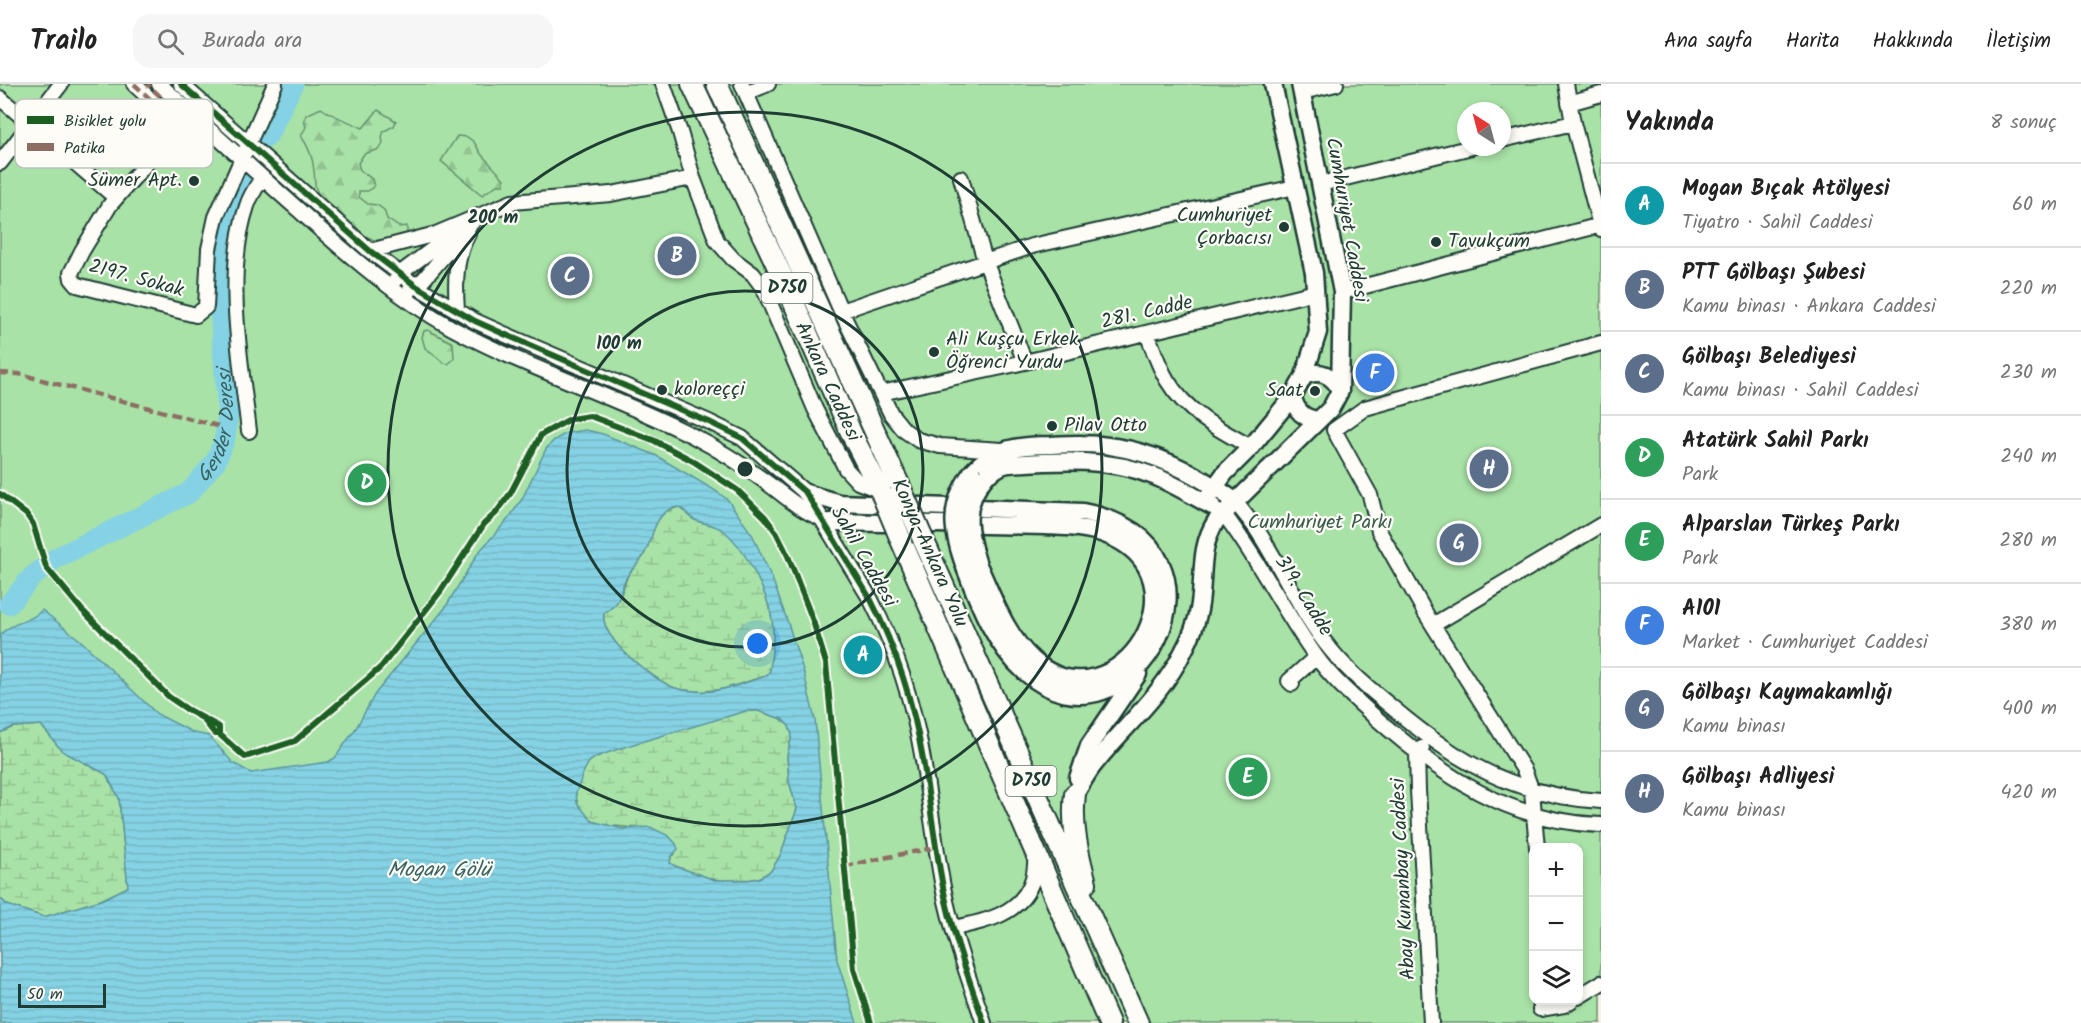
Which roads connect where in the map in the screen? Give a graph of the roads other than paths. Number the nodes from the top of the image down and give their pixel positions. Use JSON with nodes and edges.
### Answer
{"nodes":[{"id":1,"x":61,"y":84,"type":"edge"},
{"id":2,"x":134,"y":84,"type":"edge"},
{"id":3,"x":147,"y":84,"type":"edge"},
{"id":4,"x":159,"y":84,"type":"edge"},
{"id":5,"x":181,"y":84,"type":"edge"},
{"id":6,"x":275,"y":84,"type":"edge"},
{"id":7,"x":663,"y":84,"type":"edge"},
{"id":8,"x":692,"y":84,"type":"edge"},
{"id":9,"x":768,"y":84,"type":"edge"},
{"id":10,"x":1273,"y":84,"type":"edge"},
{"id":11,"x":1336,"y":84,"type":"edge"},
{"id":12,"x":1566,"y":84,"type":"edge"},
{"id":13,"x":720,"y":88,"type":"edge"},
{"id":14,"x":744,"y":88,"type":"edge"},
{"id":15,"x":1301,"y":88,"type":"edge"},
{"id":16,"x":1601,"y":94,"type":"edge"},
{"id":17,"x":0,"y":98,"type":"edge"},
{"id":18,"x":50,"y":99,"type":"edge"},
{"id":19,"x":150,"y":99,"type":"edge"},
{"id":20,"x":163,"y":99,"type":"edge"},
{"id":21,"x":176,"y":99,"type":"edge"},
{"id":22,"x":198,"y":99,"type":"edge"},
{"id":23,"x":1569,"y":104,"type":"junction"},
{"id":24,"x":15,"y":111,"type":"edge"},
{"id":25,"x":213,"y":113,"type":"edge"},
{"id":26,"x":1573,"y":123,"type":"junction"},
{"id":27,"x":213,"y":133,"type":"edge"},
{"id":28,"x":1511,"y":138,"type":"edge"},
{"id":29,"x":15,"y":144,"type":"edge"},
{"id":30,"x":248,"y":144,"type":"junction"},
{"id":31,"x":1457,"y":151,"type":"edge"},
{"id":32,"x":242,"y":159,"type":"junction"},
{"id":33,"x":0,"y":163,"type":"edge"},
{"id":34,"x":82,"y":168,"type":"edge"},
{"id":35,"x":142,"y":168,"type":"edge"},
{"id":36,"x":262,"y":178,"type":"junction"},
{"id":37,"x":693,"y":178,"type":"junction"},
{"id":38,"x":961,"y":178,"type":"dead end"},
{"id":39,"x":1321,"y":184,"type":"junction"},
{"id":40,"x":1295,"y":187,"type":"junction"},
{"id":41,"x":116,"y":198,"type":"junction"},
{"id":42,"x":477,"y":216,"type":"junction"},
{"id":43,"x":1601,"y":227,"type":"edge"},
{"id":44,"x":370,"y":251,"type":"junction"},
{"id":45,"x":985,"y":261,"type":"junction"},
{"id":46,"x":396,"y":272,"type":"junction"},
{"id":47,"x":389,"y":286,"type":"junction"},
{"id":48,"x":416,"y":286,"type":"junction"},
{"id":49,"x":1316,"y":292,"type":"junction"},
{"id":50,"x":1342,"y":292,"type":"junction"},
{"id":51,"x":457,"y":310,"type":"junction"},
{"id":52,"x":841,"y":311,"type":"junction"},
{"id":53,"x":1147,"y":333,"type":"junction"},
{"id":54,"x":1601,"y":343,"type":"edge"},
{"id":55,"x":1025,"y":362,"type":"junction"},
{"id":56,"x":1304,"y":376,"type":"junction"},
{"id":57,"x":881,"y":393,"type":"junction"},
{"id":58,"x":1293,"y":396,"type":"junction"},
{"id":59,"x":1336,"y":399,"type":"junction"},
{"id":60,"x":1349,"y":419,"type":"junction"},
{"id":61,"x":1319,"y":420,"type":"junction"},
{"id":62,"x":249,"y":431,"type":"dead end"},
{"id":63,"x":1251,"y":447,"type":"junction"},
{"id":64,"x":1002,"y":450,"type":"junction"},
{"id":65,"x":980,"y":474,"type":"junction"},
{"id":66,"x":1214,"y":487,"type":"junction"},
{"id":67,"x":880,"y":491,"type":"junction"},
{"id":68,"x":806,"y":493,"type":"junction"},
{"id":69,"x":1204,"y":502,"type":"junction"},
{"id":70,"x":1229,"y":507,"type":"junction"},
{"id":71,"x":826,"y":520,"type":"junction"},
{"id":72,"x":1601,"y":525,"type":"edge"},
{"id":73,"x":972,"y":568,"type":"junction"},
{"id":74,"x":1433,"y":625,"type":"junction"},
{"id":75,"x":1316,"y":657,"type":"junction"},
{"id":76,"x":1141,"y":665,"type":"junction"},
{"id":77,"x":1292,"y":684,"type":"dead end"},
{"id":78,"x":1430,"y":738,"type":"junction"},
{"id":79,"x":1417,"y":753,"type":"junction"},
{"id":80,"x":1532,"y":791,"type":"junction"},
{"id":81,"x":1075,"y":794,"type":"junction"},
{"id":82,"x":1601,"y":801,"type":"edge"},
{"id":83,"x":1535,"y":816,"type":"junction"},
{"id":84,"x":1601,"y":825,"type":"edge"},
{"id":85,"x":1537,"y":843,"type":"edge"},
{"id":86,"x":1036,"y":855,"type":"junction"},
{"id":87,"x":953,"y":928,"type":"junction"},
{"id":88,"x":1096,"y":930,"type":"junction"},
{"id":89,"x":1601,"y":983,"type":"edge"},
{"id":90,"x":1583,"y":994,"type":"edge"},
{"id":91,"x":1564,"y":1005,"type":"edge"},
{"id":92,"x":1539,"y":1011,"type":"edge"},
{"id":93,"x":984,"y":1023,"type":"edge"},
{"id":94,"x":1109,"y":1023,"type":"edge"},
{"id":95,"x":1138,"y":1023,"type":"edge"},
{"id":96,"x":1431,"y":1023,"type":"edge"}],
"edges":[{"from":1,"to":18,"type":"street"},
{"from":2,"to":19,"type":"street"},
{"from":3,"to":20,"type":"street"},
{"from":4,"to":21,"type":"street"},
{"from":5,"to":22,"type":"street","name":"Sahil Caddesi"},
{"from":6,"to":30,"type":"street"},
{"from":7,"to":37,"type":"street","name":"Ankara Caddesi"},
{"from":8,"to":67,"type":"highway","number":"D750"},
{"from":9,"to":14,"type":"street"},
{"from":10,"to":40,"type":"main road","name":"Cumhuriyet Caddesi"},
{"from":11,"to":15,"type":"street"},
{"from":12,"to":23,"type":"street"},
{"from":13,"to":88,"type":"highway","name":"Konya-Ankara Yolu","number":"D750","bridge":true},
{"from":14,"to":52,"type":"street"},
{"from":15,"to":39,"type":"main road","name":"Cumhuriyet Caddesi"},
{"from":16,"to":23,"type":"street"},
{"from":17,"to":24,"type":"street"},
{"from":23,"to":26,"type":"street"},
{"from":25,"to":30,"type":"street","name":"Sahil Caddesi"},
{"from":26,"to":28,"type":"street"},
{"from":26,"to":43,"type":"street"},
{"from":27,"to":32,"type":"street"},
{"from":29,"to":33,"type":"street"},
{"from":30,"to":32,"type":"street"},
{"from":30,"to":44,"type":"street","name":"Sahil Caddesi"},
{"from":31,"to":39,"type":"street"},
{"from":32,"to":36,"type":"street"},
{"from":32,"to":41,"type":"street","name":"2197. Sokak"},
{"from":34,"to":41,"type":"street"},
{"from":35,"to":41,"type":"street","name":"2197. Sokak"},
{"from":36,"to":47,"type":"street"},
{"from":36,"to":62,"type":"street"},
{"from":37,"to":42,"type":"street"},
{"from":37,"to":67,"type":"street","name":"Ankara Caddesi"},
{"from":38,"to":45,"type":"street"},
{"from":39,"to":50,"type":"main road","name":"Cumhuriyet Caddesi"},
{"from":40,"to":45,"type":"street"},
{"from":40,"to":49,"type":"main road","name":"Cumhuriyet Caddesi"},
{"from":42,"to":44,"type":"street"},
{"from":42,"to":46,"type":"street"},
{"from":42,"to":48,"type":"street"},
{"from":42,"to":51,"type":"street"},
{"from":43,"to":50,"type":"street"},
{"from":44,"to":46,"type":"street","name":"Sahil Caddesi"},
{"from":45,"to":52,"type":"street"},
{"from":45,"to":55,"type":"street"},
{"from":46,"to":47,"type":"street"},
{"from":46,"to":48,"type":"street","name":"Sahil Caddesi"},
{"from":47,"to":48,"type":"street"},
{"from":47,"to":71,"type":"street"},
{"from":48,"to":51,"type":"street","name":"Sahil Caddesi"},
{"from":49,"to":53,"type":"street","name":"281. Cadde"},
{"from":49,"to":56,"type":"main road","name":"Cumhuriyet Caddesi"},
{"from":50,"to":59,"type":"main road","name":"Cumhuriyet Caddesi"},
{"from":51,"to":68,"type":"street","name":"Sahil Caddesi"},
{"from":52,"to":57,"type":"street"},
{"from":53,"to":55,"type":"street","name":"281. Cadde"},
{"from":53,"to":63,"type":"street"},
{"from":54,"to":60,"type":"street"},
{"from":55,"to":57,"type":"street","name":"281. Cadde"},
{"from":56,"to":58,"type":"main road","name":"Cumhuriyet Caddesi"},
{"from":56,"to":59,"type":"main road"},
{"from":57,"to":64,"type":"street","name":"319. Cadde"},
{"from":58,"to":61,"type":"main road"},
{"from":58,"to":63,"type":"main road","name":"Cumhuriyet Caddesi"},
{"from":59,"to":60,"type":"street"},
{"from":59,"to":61,"type":"main road"},
{"from":60,"to":74,"type":"street"},
{"from":61,"to":70,"type":"main road"},
{"from":63,"to":66,"type":"main road","name":"Cumhuriyet Caddesi"},
{"from":64,"to":65,"type":"main road","name":"319. Cadde"},
{"from":64,"to":66,"type":"main road","name":"319. Cadde"},
{"from":65,"to":69,"type":"main road","name":"319. Cadde"},
{"from":65,"to":73,"type":"main road","name":"319. Cadde","bridge":true},
{"from":66,"to":69,"type":"main road","name":"Cumhuriyet Caddesi"},
{"from":66,"to":70,"type":"main road","name":"319. Cadde"},
{"from":67,"to":86,"type":"highway","number":"D750","bridge":true},
{"from":68,"to":71,"type":"street","name":"Sahil Caddesi"},
{"from":68,"to":76,"type":"main road","name":"319. Cadde"},
{"from":69,"to":70,"type":"main road","name":"319. Cadde"},
{"from":70,"to":75,"type":"street","name":"319. Cadde"},
{"from":70,"to":78,"type":"street","name":"319. Cadde"},
{"from":70,"to":81,"type":"main road"},
{"from":71,"to":73,"type":"main road","name":"319. Cadde"},
{"from":71,"to":87,"type":"street","name":"Sahil Caddesi"},
{"from":72,"to":74,"type":"street"},
{"from":73,"to":76,"type":"main road","name":"319. Cadde"},
{"from":74,"to":80,"type":"street"},
{"from":75,"to":77,"type":"street"},
{"from":75,"to":79,"type":"street","name":"319. Cadde"},
{"from":76,"to":81,"type":"main road"},
{"from":78,"to":79,"type":"street","name":"Abay Kunanbay Caddesi"},
{"from":78,"to":80,"type":"street","name":"319. Cadde"},
{"from":79,"to":83,"type":"street","name":"319. Cadde"},
{"from":79,"to":96,"type":"street","name":"Abay Kunanbay Caddesi"},
{"from":80,"to":82,"type":"street","name":"319. Cadde"},
{"from":80,"to":83,"type":"street"},
{"from":81,"to":88,"type":"highway"},
{"from":83,"to":84,"type":"street","name":"319. Cadde"},
{"from":83,"to":85,"type":"street"},
{"from":86,"to":87,"type":"street"},
{"from":86,"to":94,"type":"highway","number":"D750"},
{"from":87,"to":93,"type":"street","name":"Sahil Caddesi"},
{"from":88,"to":95,"type":"highway","name":"Konya-Ankara Yolu","number":"D750"},
{"from":89,"to":90,"type":"street"},
{"from":91,"to":92,"type":"street"}]}
